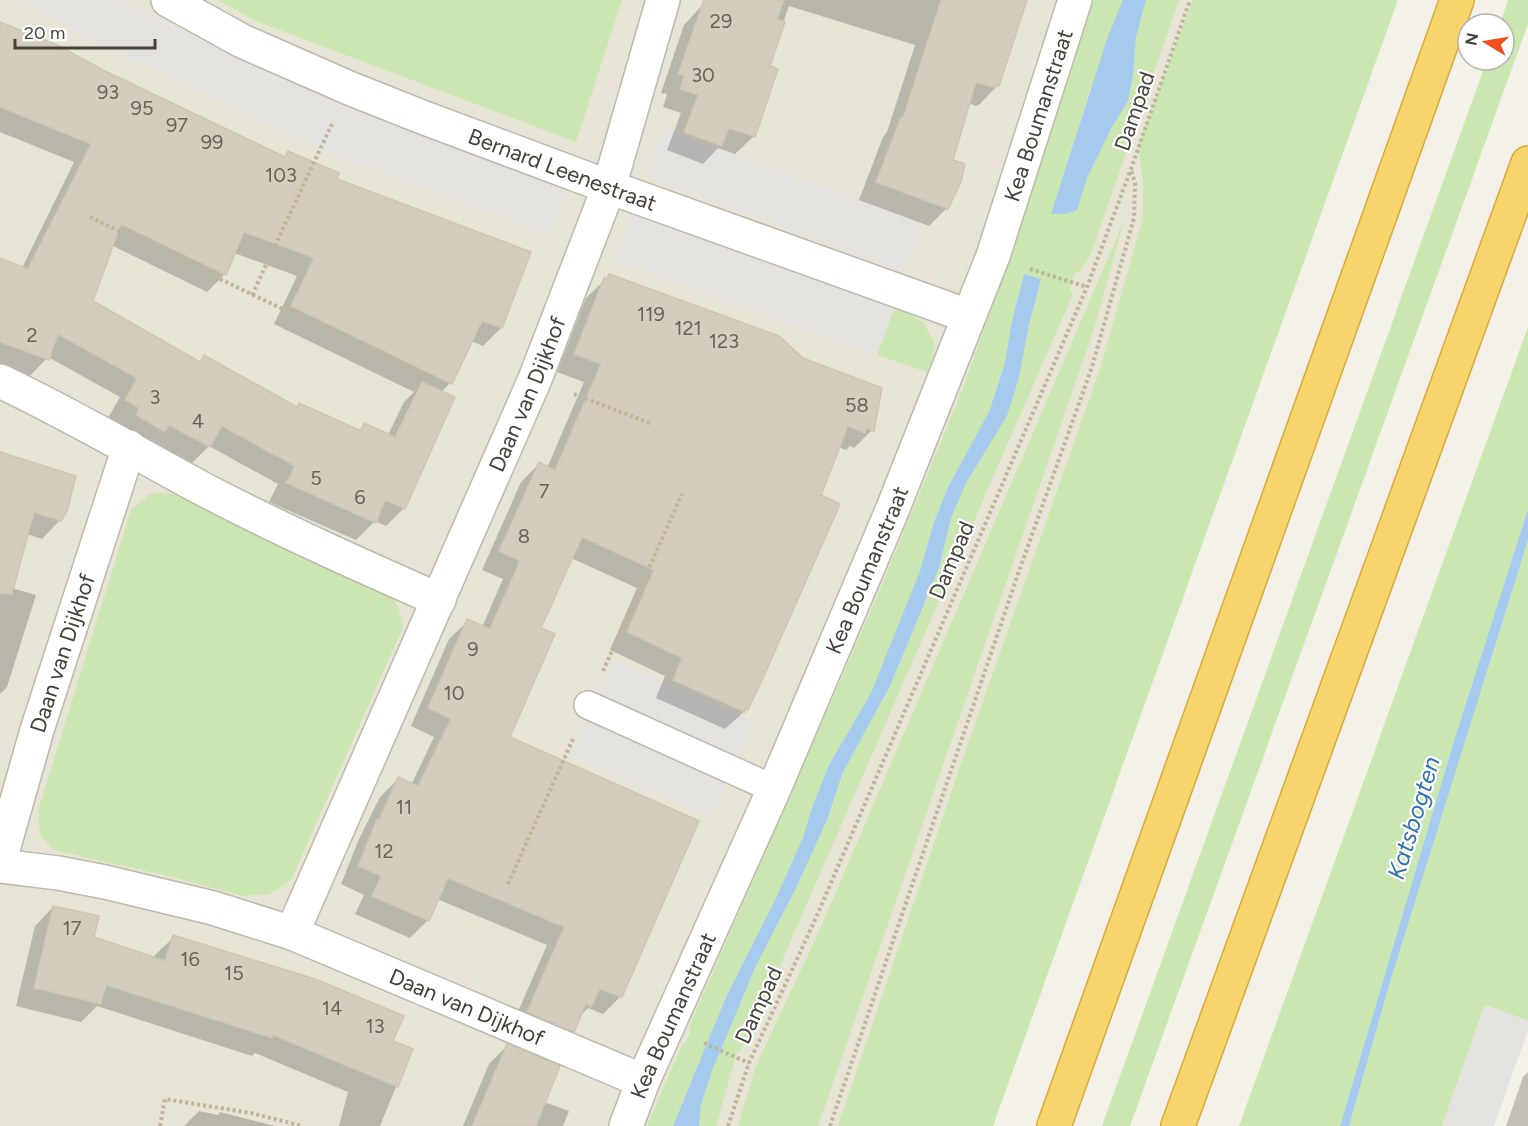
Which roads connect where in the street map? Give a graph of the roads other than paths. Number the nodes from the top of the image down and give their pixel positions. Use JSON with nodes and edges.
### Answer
{"nodes":[{"id":1,"x":168,"y":0,"type":"edge"},
{"id":2,"x":663,"y":0,"type":"edge"},
{"id":3,"x":1075,"y":0,"type":"edge"},
{"id":4,"x":1457,"y":0,"type":"edge"},
{"id":5,"x":1528,"y":163,"type":"edge"},
{"id":6,"x":609,"y":187,"type":"junction"},
{"id":7,"x":968,"y":316,"type":"junction"},
{"id":8,"x":0,"y":381,"type":"edge"},
{"id":9,"x":129,"y":447,"type":"junction"},
{"id":10,"x":440,"y":600,"type":"junction"},
{"id":11,"x":588,"y":705,"type":"dead end"},
{"id":12,"x":774,"y":789,"type":"junction"},
{"id":13,"x":0,"y":860,"type":"edge"},
{"id":14,"x":0,"y":866,"type":"edge"},
{"id":15,"x":292,"y":933,"type":"junction"},
{"id":16,"x":643,"y":1081,"type":"junction"},
{"id":17,"x":626,"y":1126,"type":"edge"},
{"id":18,"x":1054,"y":1126,"type":"edge"},
{"id":19,"x":1178,"y":1126,"type":"edge"}],
"edges":[{"from":1,"to":6,"type":"street","name":"Bernard Leenestraat"},
{"from":2,"to":6,"type":"street","name":"Daan van Dijkhof"},
{"from":3,"to":7,"type":"street","name":"Kea Boumanstraat"},
{"from":4,"to":18,"type":"highway"},
{"from":5,"to":19,"type":"highway"},
{"from":6,"to":7,"type":"street","name":"Bernard Leenestraat"},
{"from":6,"to":10,"type":"street","name":"Daan van Dijkhof"},
{"from":7,"to":12,"type":"street","name":"Kea Boumanstraat"},
{"from":8,"to":9,"type":"street"},
{"from":9,"to":10,"type":"street"},
{"from":9,"to":13,"type":"street","name":"Daan van Dijkhof"},
{"from":10,"to":15,"type":"street","name":"Daan van Dijkhof"},
{"from":11,"to":12,"type":"lane"},
{"from":12,"to":16,"type":"street","name":"Kea Boumanstraat"},
{"from":14,"to":15,"type":"street","name":"Daan van Dijkhof"},
{"from":15,"to":16,"type":"street","name":"Daan van Dijkhof"},
{"from":16,"to":17,"type":"street","name":"Kea Boumanstraat"}]}
